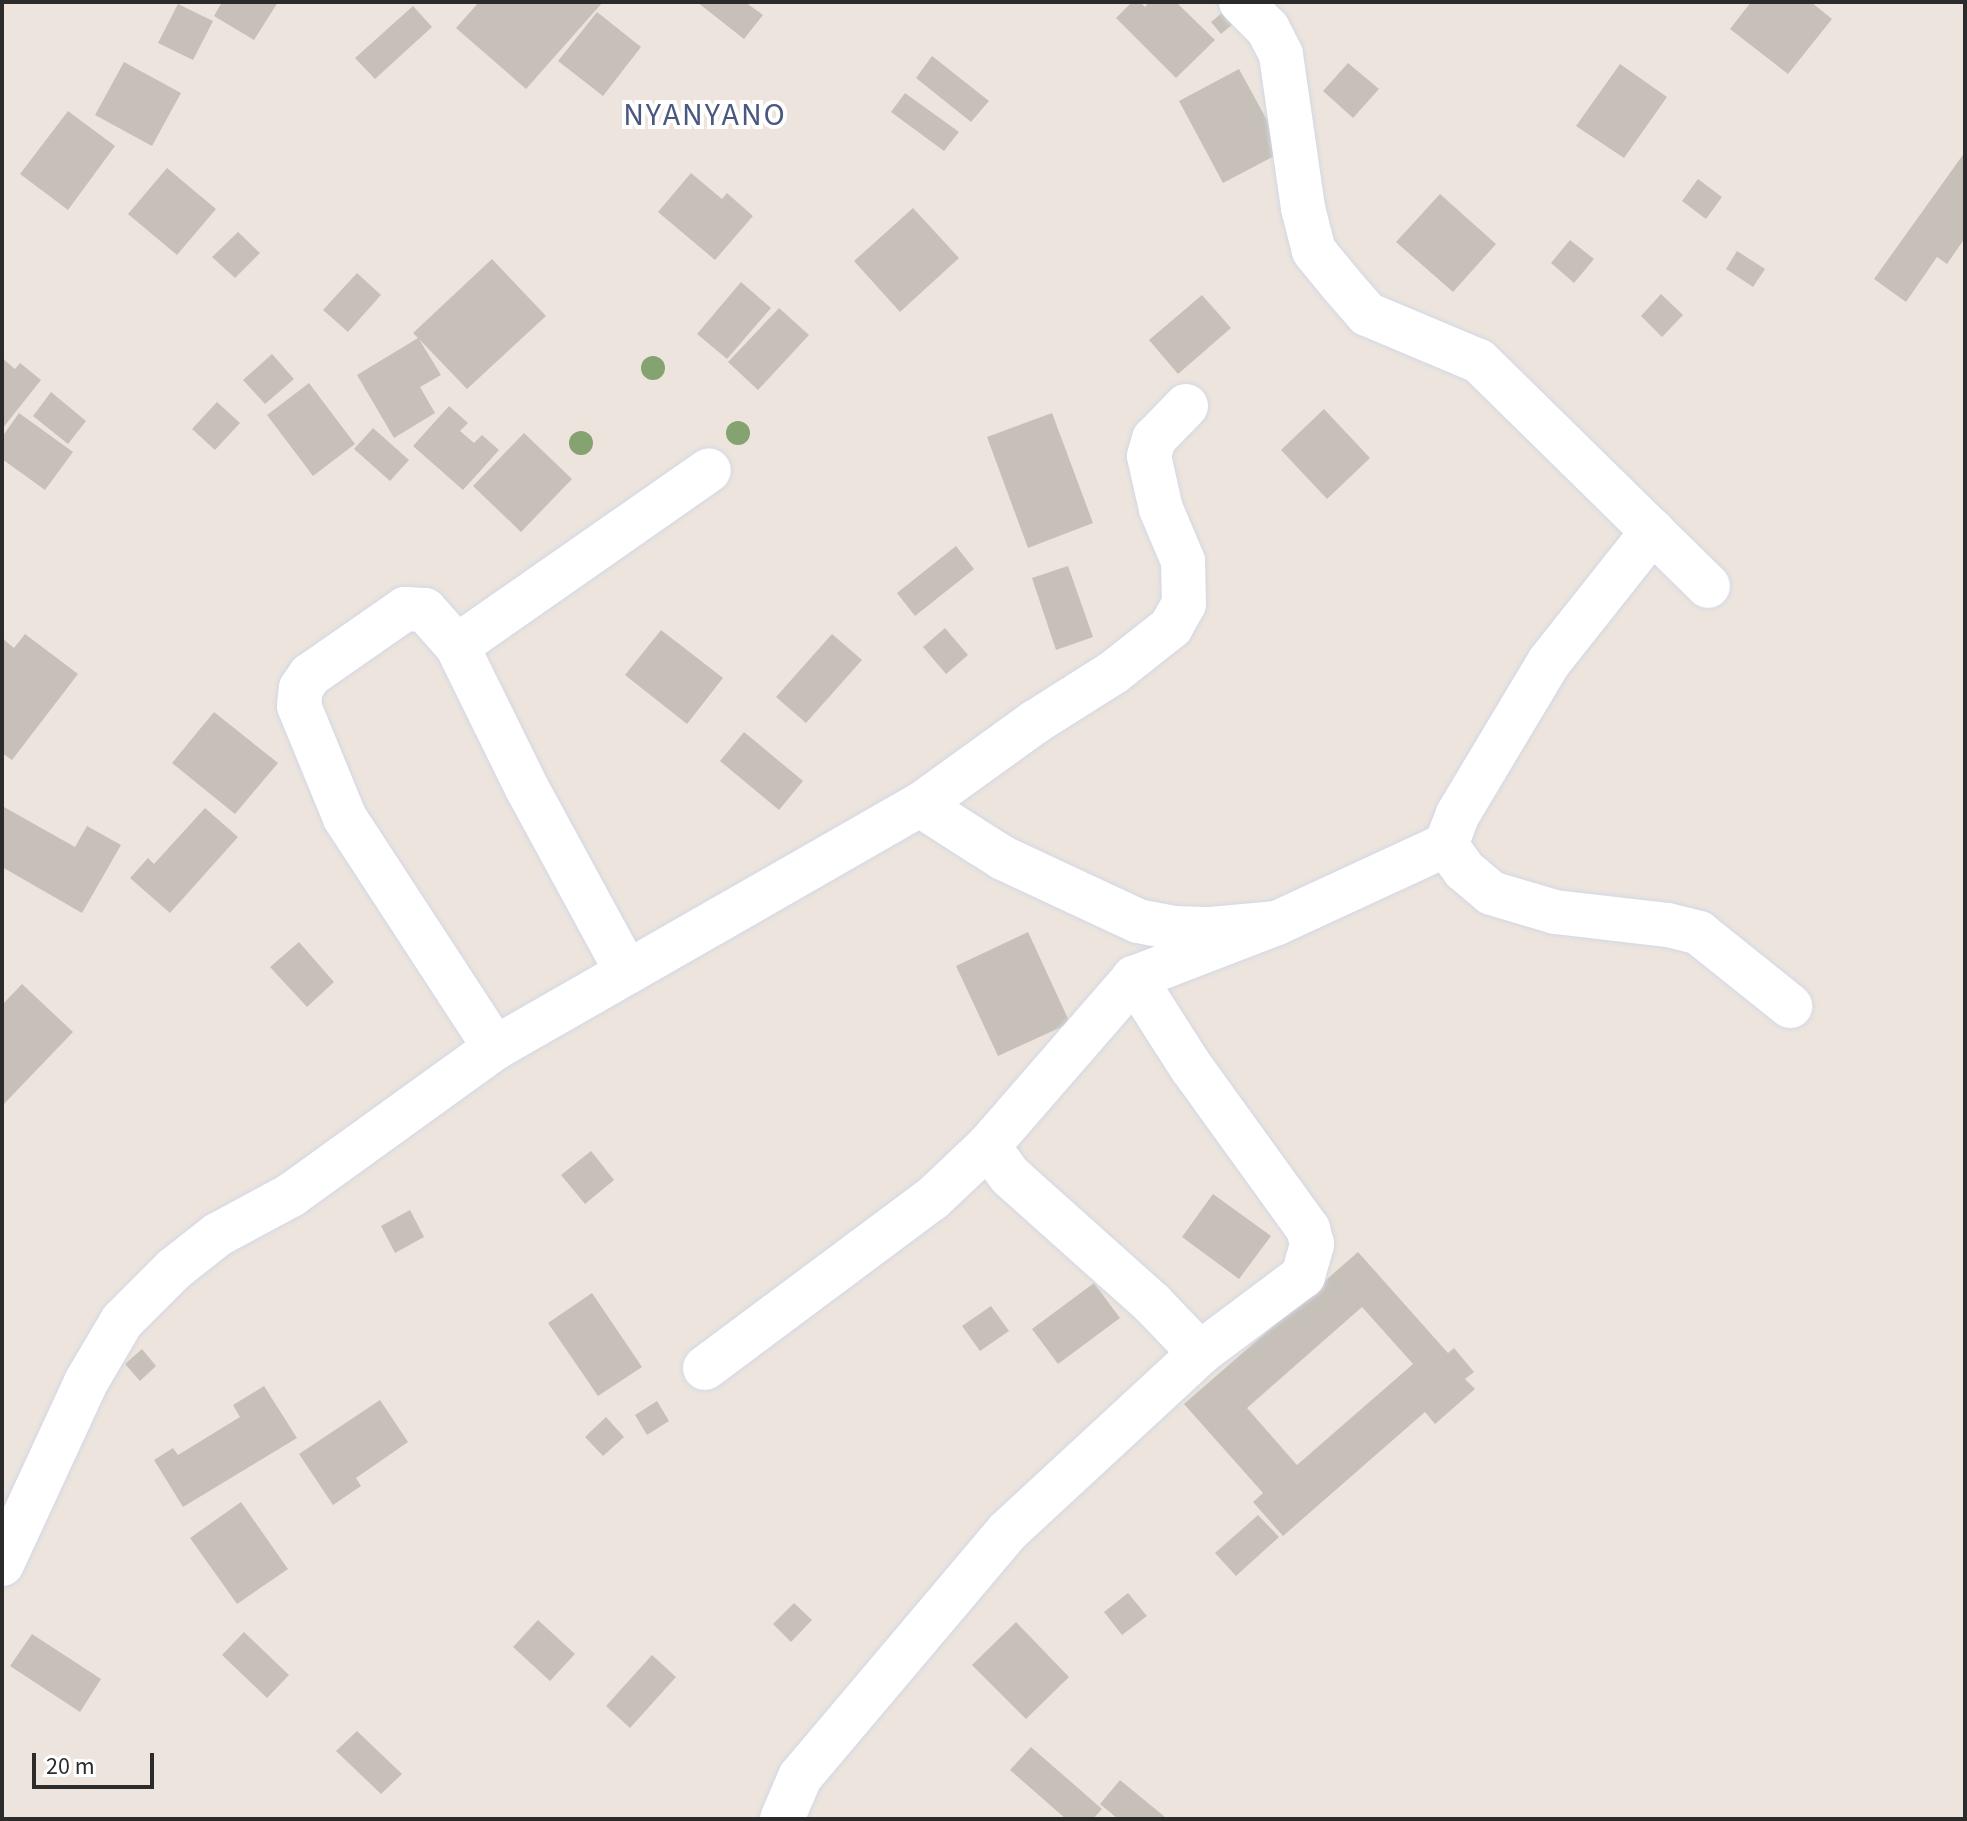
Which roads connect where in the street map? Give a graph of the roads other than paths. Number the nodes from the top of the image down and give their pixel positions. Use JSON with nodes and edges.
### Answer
{"nodes":[{"id":1,"x":1241,"y":2,"type":"edge"},
{"id":2,"x":1186,"y":406,"type":"dead end"},
{"id":3,"x":709,"y":470,"type":"dead end"},
{"id":4,"x":1653,"y":531,"type":"junction"},
{"id":5,"x":1708,"y":586,"type":"dead end"},
{"id":6,"x":457,"y":646,"type":"junction"},
{"id":7,"x":920,"y":805,"type":"junction"},
{"id":8,"x":1446,"y":845,"type":"junction"},
{"id":9,"x":1277,"y":923,"type":"junction"},
{"id":10,"x":627,"y":972,"type":"junction"},
{"id":11,"x":1134,"y":978,"type":"junction"},
{"id":12,"x":1790,"y":1006,"type":"dead end"},
{"id":13,"x":495,"y":1048,"type":"junction"},
{"id":14,"x":988,"y":1146,"type":"junction"},
{"id":15,"x":1200,"y":1353,"type":"junction"},
{"id":16,"x":705,"y":1368,"type":"dead end"},
{"id":17,"x":2,"y":1564,"type":"edge"},
{"id":18,"x":782,"y":1819,"type":"edge"}],
"edges":[{"from":1,"to":4,"type":"street"},
{"from":2,"to":7,"type":"street"},
{"from":3,"to":6,"type":"street"},
{"from":4,"to":5,"type":"street"},
{"from":4,"to":8,"type":"street"},
{"from":6,"to":10,"type":"street"},
{"from":6,"to":13,"type":"street"},
{"from":7,"to":9,"type":"street"},
{"from":7,"to":10,"type":"street"},
{"from":8,"to":9,"type":"street"},
{"from":8,"to":12,"type":"street"},
{"from":9,"to":11,"type":"street"},
{"from":10,"to":13,"type":"street"},
{"from":11,"to":14,"type":"street"},
{"from":11,"to":15,"type":"street"},
{"from":13,"to":17,"type":"street"},
{"from":14,"to":15,"type":"street"},
{"from":14,"to":16,"type":"street"},
{"from":15,"to":18,"type":"street"}]}
